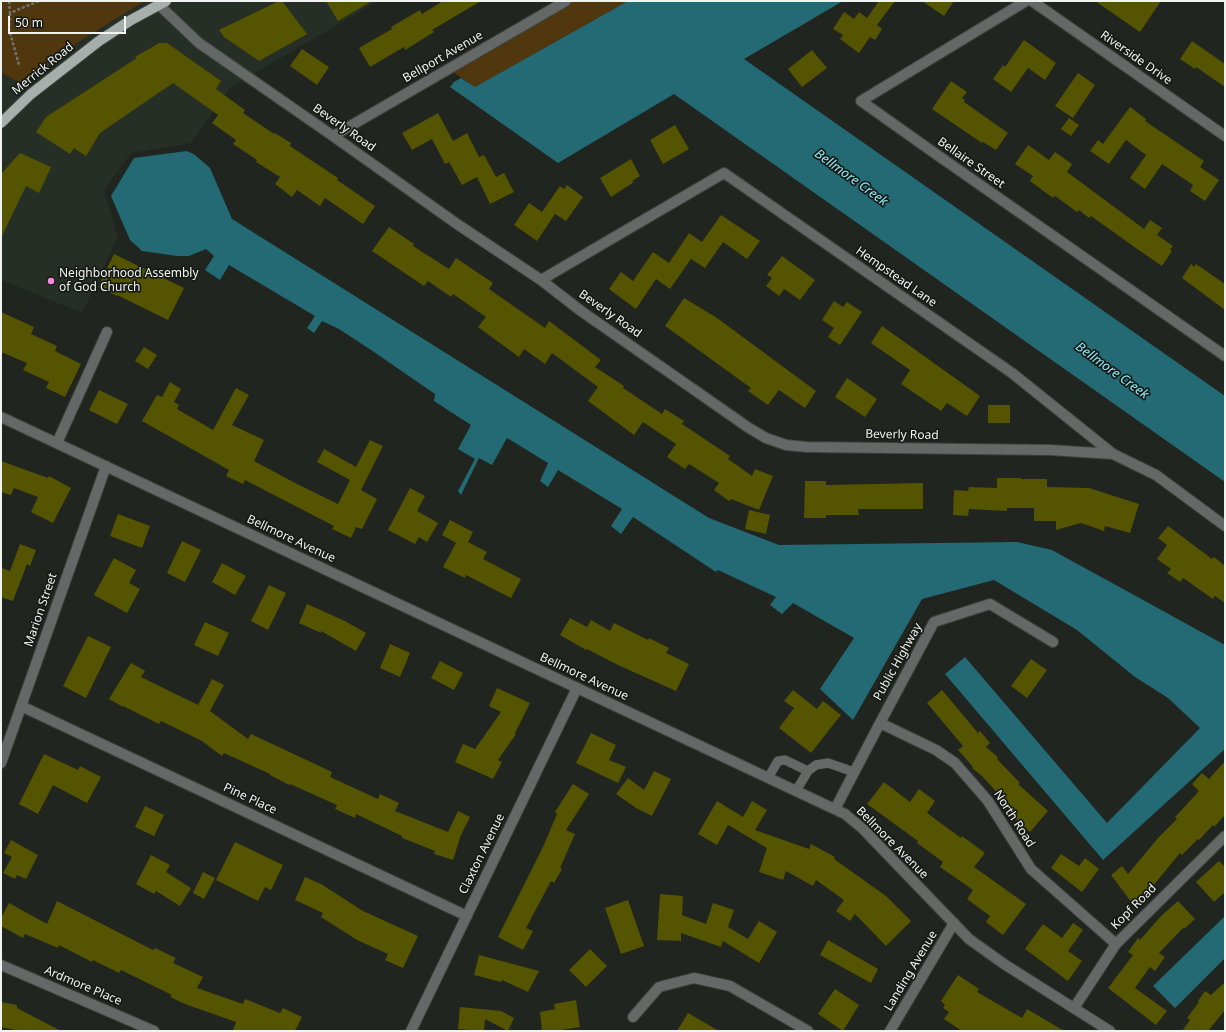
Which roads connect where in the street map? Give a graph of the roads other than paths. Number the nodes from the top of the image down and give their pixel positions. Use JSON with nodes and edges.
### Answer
{"nodes":[{"id":1,"x":566,"y":1,"type":"edge"},
{"id":2,"x":1026,"y":1,"type":"edge"},
{"id":3,"x":1032,"y":1,"type":"edge"},
{"id":4,"x":162,"y":3,"type":"edge"},
{"id":5,"x":1,"y":124,"type":"edge"},
{"id":6,"x":333,"y":136,"type":"junction"},
{"id":7,"x":1225,"y":136,"type":"edge"},
{"id":8,"x":541,"y":280,"type":"junction"},
{"id":9,"x":107,"y":332,"type":"dead end"},
{"id":10,"x":1225,"y":356,"type":"edge"},
{"id":11,"x":1,"y":417,"type":"edge"},
{"id":12,"x":57,"y":443,"type":"junction"},
{"id":13,"x":1113,"y":454,"type":"junction"},
{"id":14,"x":106,"y":466,"type":"junction"},
{"id":15,"x":1225,"y":526,"type":"edge"},
{"id":16,"x":1053,"y":642,"type":"dead end"},
{"id":17,"x":577,"y":688,"type":"junction"},
{"id":18,"x":21,"y":706,"type":"junction"},
{"id":19,"x":880,"y":723,"type":"junction"},
{"id":20,"x":1,"y":763,"type":"edge"},
{"id":21,"x":808,"y":771,"type":"junction"},
{"id":22,"x":854,"y":772,"type":"junction"},
{"id":23,"x":768,"y":778,"type":"junction"},
{"id":24,"x":796,"y":791,"type":"junction"},
{"id":25,"x":835,"y":809,"type":"junction"},
{"id":26,"x":1225,"y":836,"type":"edge"},
{"id":27,"x":467,"y":916,"type":"junction"},
{"id":28,"x":954,"y":924,"type":"junction"},
{"id":29,"x":1116,"y":944,"type":"junction"},
{"id":30,"x":1,"y":965,"type":"edge"},
{"id":31,"x":1074,"y":1008,"type":"junction"},
{"id":32,"x":632,"y":1017,"type":"dead end"},
{"id":33,"x":154,"y":1031,"type":"edge"},
{"id":34,"x":411,"y":1031,"type":"edge"},
{"id":35,"x":808,"y":1031,"type":"edge"},
{"id":36,"x":890,"y":1031,"type":"edge"},
{"id":37,"x":1110,"y":1031,"type":"edge"}],
"edges":[{"from":1,"to":6,"type":"street","name":"Bellport Avenue"},
{"from":2,"to":10,"type":"street","name":"Bellaire Street"},
{"from":3,"to":7,"type":"street","name":"Riverside Drive"},
{"from":4,"to":5,"type":"main road","name":"Merrick Road"},
{"from":4,"to":6,"type":"street","name":"Beverly Road"},
{"from":6,"to":8,"type":"street","name":"Beverly Road"},
{"from":8,"to":13,"type":"street","name":"Beverly Road"},
{"from":8,"to":13,"type":"street","name":"Hempstead Lane"},
{"from":9,"to":12,"type":"street"},
{"from":11,"to":12,"type":"street","name":"Bellmore Avenue"},
{"from":12,"to":14,"type":"street","name":"Bellmore Avenue"},
{"from":13,"to":15,"type":"street","name":"Hempstead Lane"},
{"from":14,"to":17,"type":"street","name":"Bellmore Avenue"},
{"from":14,"to":18,"type":"street","name":"Marion Street"},
{"from":16,"to":19,"type":"street","name":"Public Highway"},
{"from":17,"to":23,"type":"street","name":"Bellmore Avenue"},
{"from":17,"to":27,"type":"street","name":"Claxton Avenue"},
{"from":18,"to":20,"type":"street","name":"Marion Street"},
{"from":18,"to":27,"type":"street","name":"Pine Place"},
{"from":19,"to":22,"type":"street","name":"Public Highway"},
{"from":19,"to":29,"type":"street","name":"North Road"},
{"from":21,"to":22,"type":"lane"},
{"from":21,"to":23,"type":"lane"},
{"from":21,"to":24,"type":"lane"},
{"from":22,"to":25,"type":"street","name":"Public Highway"},
{"from":23,"to":24,"type":"street","name":"Bellmore Avenue"},
{"from":24,"to":25,"type":"street","name":"Bellmore Avenue"},
{"from":25,"to":28,"type":"street","name":"Bellmore Avenue"},
{"from":26,"to":29,"type":"street","name":"Kopf Road"},
{"from":27,"to":34,"type":"street","name":"Claxton Avenue"},
{"from":28,"to":31,"type":"street","name":"Bellmore Avenue"},
{"from":28,"to":36,"type":"street","name":"Landing Avenue"},
{"from":29,"to":31,"type":"street","name":"Kopf Road"},
{"from":30,"to":33,"type":"street","name":"Ardmore Place"},
{"from":31,"to":37,"type":"street","name":"Bellmore Avenue"},
{"from":32,"to":35,"type":"street"}]}
